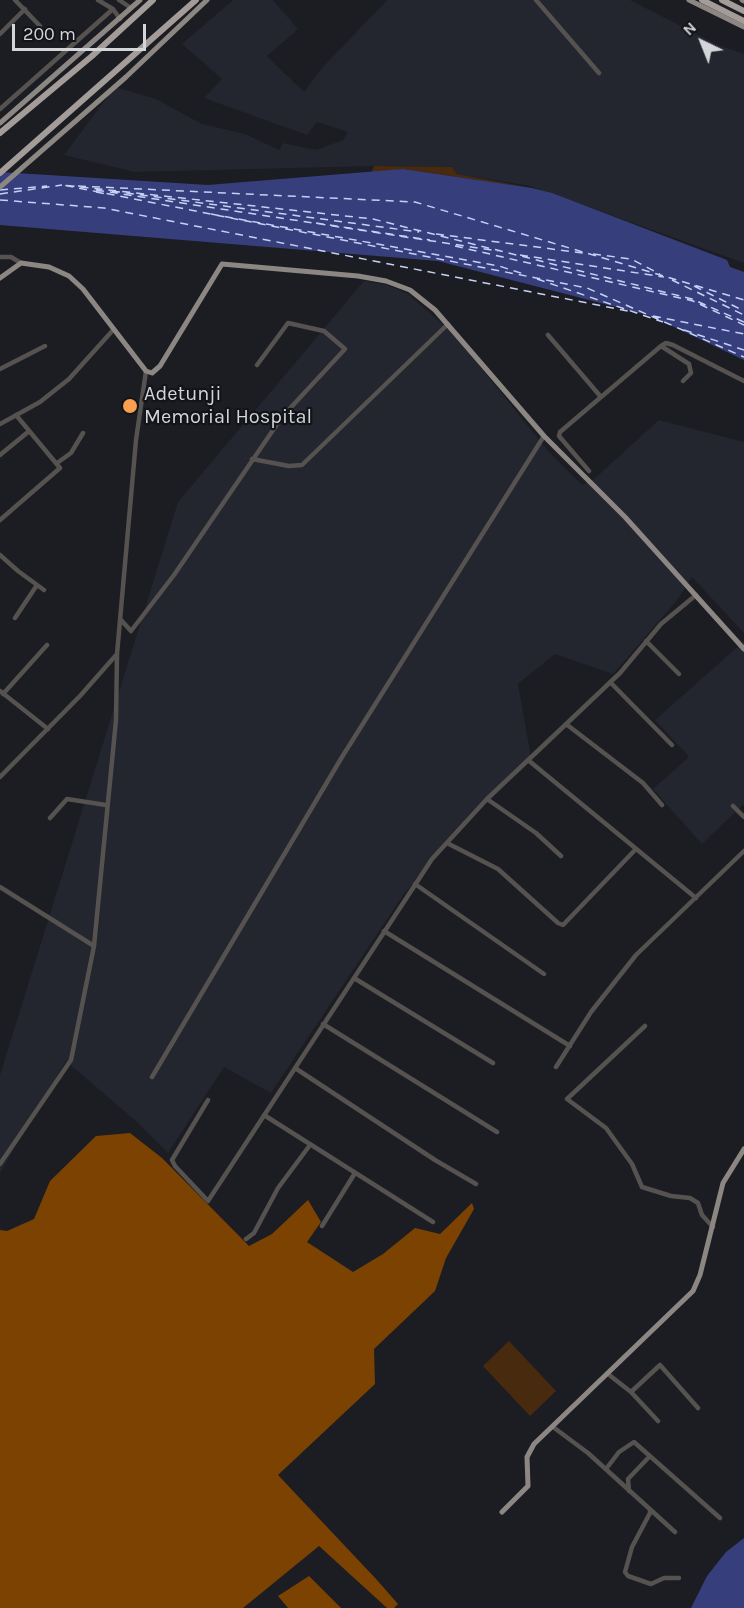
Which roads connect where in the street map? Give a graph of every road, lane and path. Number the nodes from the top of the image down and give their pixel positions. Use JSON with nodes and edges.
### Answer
{"nodes":[{"id":1,"x":15,"y":0,"type":"edge"},
{"id":2,"x":98,"y":0,"type":"edge"},
{"id":3,"x":119,"y":0,"type":"edge"},
{"id":4,"x":140,"y":0,"type":"edge"},
{"id":5,"x":153,"y":0,"type":"edge"},
{"id":6,"x":196,"y":0,"type":"edge"},
{"id":7,"x":207,"y":0,"type":"edge"},
{"id":8,"x":536,"y":0,"type":"edge"},
{"id":9,"x":689,"y":0,"type":"edge"},
{"id":10,"x":702,"y":0,"type":"edge"},
{"id":11,"x":722,"y":0,"type":"edge"},
{"id":12,"x":131,"y":8,"type":"junction"},
{"id":13,"x":25,"y":9,"type":"junction"},
{"id":14,"x":113,"y":9,"type":"junction"},
{"id":15,"x":744,"y":11,"type":"edge"},
{"id":16,"x":120,"y":19,"type":"junction"},
{"id":17,"x":744,"y":21,"type":"edge"},
{"id":18,"x":40,"y":26,"type":"dead end"},
{"id":19,"x":744,"y":27,"type":"edge"},
{"id":20,"x":0,"y":34,"type":"edge"},
{"id":21,"x":599,"y":73,"type":"dead end"},
{"id":22,"x":0,"y":109,"type":"edge"},
{"id":23,"x":0,"y":123,"type":"edge"},
{"id":24,"x":0,"y":133,"type":"edge"},
{"id":25,"x":0,"y":173,"type":"edge"},
{"id":26,"x":0,"y":187,"type":"edge"},
{"id":27,"x":0,"y":257,"type":"edge"},
{"id":28,"x":21,"y":263,"type":"junction"},
{"id":29,"x":0,"y":278,"type":"edge"},
{"id":30,"x":448,"y":324,"type":"junction"},
{"id":31,"x":114,"y":329,"type":"junction"},
{"id":32,"x":548,"y":335,"type":"dead end"},
{"id":33,"x":45,"y":346,"type":"dead end"},
{"id":34,"x":661,"y":346,"type":"junction"},
{"id":35,"x":257,"y":365,"type":"dead end"},
{"id":36,"x":0,"y":369,"type":"edge"},
{"id":37,"x":146,"y":371,"type":"junction"},
{"id":38,"x":683,"y":381,"type":"dead end"},
{"id":39,"x":744,"y":381,"type":"edge"},
{"id":40,"x":600,"y":397,"type":"junction"},
{"id":41,"x":16,"y":415,"type":"junction"},
{"id":42,"x":0,"y":424,"type":"edge"},
{"id":43,"x":28,"y":432,"type":"junction"},
{"id":44,"x":83,"y":433,"type":"dead end"},
{"id":45,"x":544,"y":436,"type":"junction"},
{"id":46,"x":0,"y":455,"type":"edge"},
{"id":47,"x":252,"y":459,"type":"junction"},
{"id":48,"x":57,"y":463,"type":"junction"},
{"id":49,"x":589,"y":471,"type":"dead end"},
{"id":50,"x":0,"y":520,"type":"edge"},
{"id":51,"x":0,"y":555,"type":"edge"},
{"id":52,"x":37,"y":585,"type":"junction"},
{"id":53,"x":44,"y":590,"type":"dead end"},
{"id":54,"x":696,"y":595,"type":"junction"},
{"id":55,"x":15,"y":618,"type":"dead end"},
{"id":56,"x":121,"y":620,"type":"junction"},
{"id":57,"x":646,"y":641,"type":"junction"},
{"id":58,"x":47,"y":645,"type":"dead end"},
{"id":59,"x":744,"y":649,"type":"edge"},
{"id":60,"x":117,"y":654,"type":"junction"},
{"id":61,"x":678,"y":674,"type":"dead end"},
{"id":62,"x":610,"y":682,"type":"junction"},
{"id":63,"x":1,"y":692,"type":"edge"},
{"id":64,"x":566,"y":724,"type":"junction"},
{"id":65,"x":48,"y":729,"type":"junction"},
{"id":66,"x":672,"y":745,"type":"dead end"},
{"id":67,"x":528,"y":760,"type":"junction"},
{"id":68,"x":0,"y":777,"type":"edge"},
{"id":69,"x":486,"y":800,"type":"junction"},
{"id":70,"x":106,"y":805,"type":"junction"},
{"id":71,"x":662,"y":805,"type":"dead end"},
{"id":72,"x":733,"y":806,"type":"dead end"},
{"id":73,"x":744,"y":817,"type":"edge"},
{"id":74,"x":50,"y":818,"type":"dead end"},
{"id":75,"x":447,"y":843,"type":"junction"},
{"id":76,"x":635,"y":850,"type":"junction"},
{"id":77,"x":744,"y":851,"type":"edge"},
{"id":78,"x":561,"y":856,"type":"dead end"},
{"id":79,"x":415,"y":884,"type":"junction"},
{"id":80,"x":0,"y":887,"type":"edge"},
{"id":81,"x":696,"y":898,"type":"junction"},
{"id":82,"x":384,"y":931,"type":"junction"},
{"id":83,"x":94,"y":946,"type":"junction"},
{"id":84,"x":544,"y":974,"type":"dead end"},
{"id":85,"x":354,"y":978,"type":"junction"},
{"id":86,"x":323,"y":1024,"type":"junction"},
{"id":87,"x":645,"y":1026,"type":"dead end"},
{"id":88,"x":570,"y":1046,"type":"junction"},
{"id":89,"x":493,"y":1063,"type":"dead end"},
{"id":90,"x":556,"y":1067,"type":"dead end"},
{"id":91,"x":295,"y":1068,"type":"junction"},
{"id":92,"x":152,"y":1077,"type":"dead end"},
{"id":93,"x":208,"y":1100,"type":"dead end"},
{"id":94,"x":264,"y":1115,"type":"junction"},
{"id":95,"x":497,"y":1132,"type":"dead end"},
{"id":96,"x":310,"y":1145,"type":"junction"},
{"id":97,"x":744,"y":1149,"type":"edge"},
{"id":98,"x":0,"y":1164,"type":"edge"},
{"id":99,"x":355,"y":1173,"type":"junction"},
{"id":100,"x":476,"y":1184,"type":"dead end"},
{"id":101,"x":433,"y":1222,"type":"dead end"},
{"id":102,"x":322,"y":1226,"type":"dead end"},
{"id":103,"x":713,"y":1227,"type":"junction"},
{"id":104,"x":246,"y":1239,"type":"dead end"},
{"id":105,"x":608,"y":1374,"type":"junction"},
{"id":106,"x":631,"y":1392,"type":"junction"},
{"id":107,"x":698,"y":1408,"type":"dead end"},
{"id":108,"x":658,"y":1421,"type":"dead end"},
{"id":109,"x":553,"y":1427,"type":"junction"},
{"id":110,"x":649,"y":1457,"type":"junction"},
{"id":111,"x":606,"y":1469,"type":"junction"},
{"id":112,"x":629,"y":1491,"type":"junction"},
{"id":113,"x":650,"y":1509,"type":"junction"},
{"id":114,"x":502,"y":1512,"type":"dead end"},
{"id":115,"x":720,"y":1518,"type":"dead end"},
{"id":116,"x":675,"y":1532,"type":"dead end"},
{"id":117,"x":679,"y":1578,"type":"dead end"}],
"edges":[{"from":1,"to":13,"type":"street"},
{"from":2,"to":14,"type":"street"},
{"from":3,"to":12,"type":"street"},
{"from":4,"to":12,"type":"main road"},
{"from":5,"to":24,"type":"highway"},
{"from":6,"to":25,"type":"highway"},
{"from":7,"to":26,"type":"main road"},
{"from":8,"to":21,"type":"street"},
{"from":9,"to":19,"type":"main road"},
{"from":10,"to":17,"type":"highway"},
{"from":11,"to":15,"type":"highway"},
{"from":12,"to":16,"type":"main road"},
{"from":13,"to":18,"type":"street"},
{"from":13,"to":20,"type":"street"},
{"from":14,"to":16,"type":"street"},
{"from":14,"to":22,"type":"street"},
{"from":16,"to":23,"type":"main road"},
{"from":27,"to":28,"type":"street"},
{"from":28,"to":29,"type":"main road"},
{"from":28,"to":31,"type":"main road"},
{"from":30,"to":37,"type":"main road"},
{"from":30,"to":45,"type":"main road"},
{"from":30,"to":47,"type":"street"},
{"from":31,"to":37,"type":"main road"},
{"from":31,"to":41,"type":"street"},
{"from":32,"to":40,"type":"street"},
{"from":33,"to":36,"type":"street"},
{"from":34,"to":38,"type":"street"},
{"from":34,"to":39,"type":"street"},
{"from":34,"to":40,"type":"street"},
{"from":35,"to":47,"type":"street"},
{"from":37,"to":56,"type":"street"},
{"from":40,"to":49,"type":"street"},
{"from":41,"to":42,"type":"street"},
{"from":41,"to":43,"type":"street"},
{"from":43,"to":46,"type":"street"},
{"from":43,"to":48,"type":"street"},
{"from":44,"to":48,"type":"street"},
{"from":45,"to":54,"type":"main road"},
{"from":45,"to":92,"type":"street"},
{"from":47,"to":56,"type":"street"},
{"from":48,"to":50,"type":"street"},
{"from":51,"to":52,"type":"street"},
{"from":52,"to":53,"type":"street"},
{"from":52,"to":55,"type":"street"},
{"from":54,"to":57,"type":"street"},
{"from":54,"to":59,"type":"main road"},
{"from":56,"to":60,"type":"street"},
{"from":57,"to":61,"type":"street"},
{"from":57,"to":62,"type":"street"},
{"from":58,"to":63,"type":"street"},
{"from":60,"to":65,"type":"street"},
{"from":60,"to":70,"type":"street"},
{"from":62,"to":64,"type":"street"},
{"from":62,"to":66,"type":"street"},
{"from":63,"to":65,"type":"street"},
{"from":64,"to":67,"type":"street"},
{"from":64,"to":71,"type":"street"},
{"from":65,"to":68,"type":"street"},
{"from":67,"to":69,"type":"street"},
{"from":67,"to":76,"type":"street"},
{"from":69,"to":75,"type":"street"},
{"from":69,"to":78,"type":"street"},
{"from":70,"to":74,"type":"street"},
{"from":70,"to":83,"type":"street"},
{"from":72,"to":73,"type":"street"},
{"from":75,"to":76,"type":"street"},
{"from":75,"to":79,"type":"street"},
{"from":76,"to":81,"type":"street"},
{"from":77,"to":81,"type":"street"},
{"from":79,"to":82,"type":"street"},
{"from":79,"to":84,"type":"street"},
{"from":80,"to":83,"type":"street"},
{"from":81,"to":88,"type":"street"},
{"from":82,"to":85,"type":"street"},
{"from":82,"to":88,"type":"street"},
{"from":83,"to":98,"type":"street"},
{"from":85,"to":86,"type":"street"},
{"from":85,"to":89,"type":"street"},
{"from":86,"to":91,"type":"street"},
{"from":86,"to":95,"type":"street"},
{"from":87,"to":103,"type":"street"},
{"from":88,"to":90,"type":"street"},
{"from":91,"to":94,"type":"street"},
{"from":91,"to":100,"type":"street"},
{"from":93,"to":94,"type":"street"},
{"from":94,"to":96,"type":"street"},
{"from":96,"to":99,"type":"street"},
{"from":96,"to":104,"type":"street"},
{"from":97,"to":103,"type":"main road"},
{"from":99,"to":101,"type":"street"},
{"from":99,"to":102,"type":"street"},
{"from":103,"to":105,"type":"main road"},
{"from":105,"to":106,"type":"street"},
{"from":105,"to":109,"type":"main road"},
{"from":106,"to":107,"type":"street"},
{"from":106,"to":108,"type":"street"},
{"from":109,"to":111,"type":"street"},
{"from":109,"to":114,"type":"main road"},
{"from":110,"to":111,"type":"street"},
{"from":110,"to":112,"type":"street"},
{"from":110,"to":115,"type":"street"},
{"from":111,"to":112,"type":"street"},
{"from":112,"to":113,"type":"street"},
{"from":113,"to":116,"type":"street"},
{"from":113,"to":117,"type":"street"}]}
